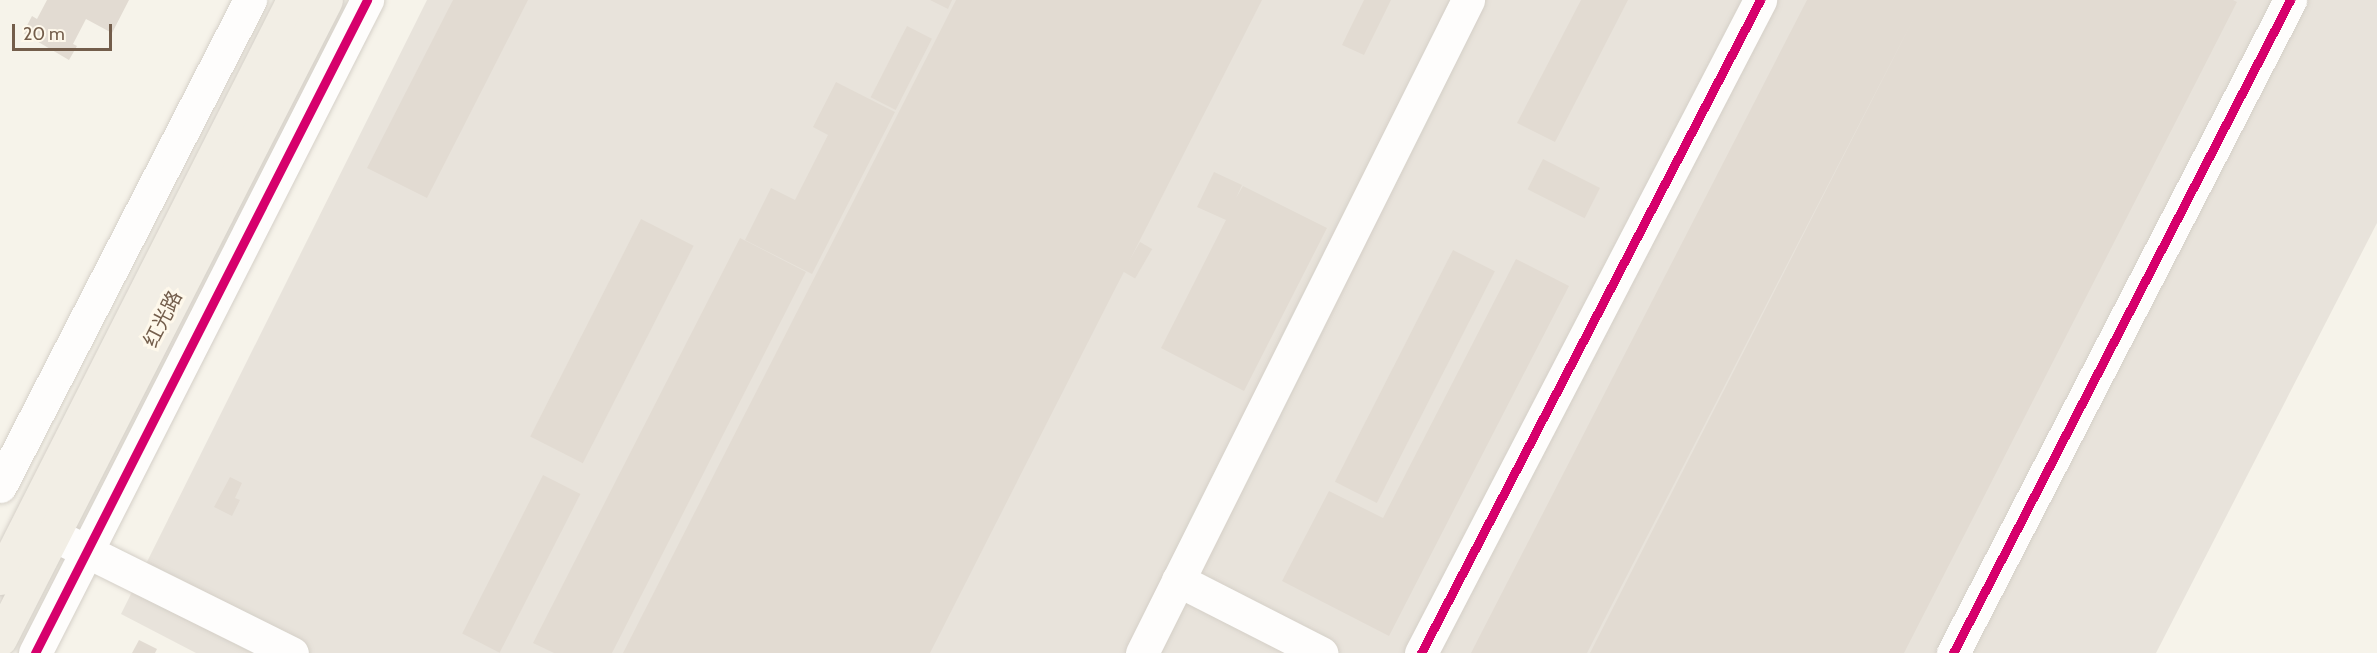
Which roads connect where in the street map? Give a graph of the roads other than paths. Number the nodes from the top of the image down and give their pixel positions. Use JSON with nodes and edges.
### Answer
{"nodes":[{"id":1,"x":249,"y":0,"type":"edge"},
{"id":2,"x":293,"y":0,"type":"edge"},
{"id":3,"x":326,"y":0,"type":"edge"},
{"id":4,"x":367,"y":0,"type":"edge"},
{"id":5,"x":1468,"y":0,"type":"edge"},
{"id":6,"x":1760,"y":0,"type":"edge"},
{"id":7,"x":2290,"y":0,"type":"edge"},
{"id":8,"x":0,"y":486,"type":"edge"},
{"id":9,"x":53,"y":534,"type":"junction"},
{"id":10,"x":87,"y":551,"type":"junction"},
{"id":11,"x":0,"y":578,"type":"edge"},
{"id":12,"x":1178,"y":580,"type":"junction"},
{"id":13,"x":0,"y":639,"type":"edge"},
{"id":14,"x":35,"y":653,"type":"edge"},
{"id":15,"x":292,"y":653,"type":"edge"},
{"id":16,"x":1142,"y":653,"type":"edge"},
{"id":17,"x":1321,"y":653,"type":"edge"},
{"id":18,"x":1421,"y":653,"type":"edge"},
{"id":19,"x":1953,"y":653,"type":"edge"}],
"edges":[{"from":1,"to":8,"type":"street"},
{"from":2,"to":11,"type":"main road","name":"红光路"},
{"from":3,"to":9,"type":"main road","name":"红光路"},
{"from":4,"to":10,"type":"street"},
{"from":5,"to":12,"type":"street"},
{"from":6,"to":18,"type":"street"},
{"from":7,"to":19,"type":"street"},
{"from":9,"to":10,"type":"street"},
{"from":9,"to":13,"type":"main road","name":"红光路"},
{"from":10,"to":14,"type":"street"},
{"from":10,"to":15,"type":"street"},
{"from":12,"to":16,"type":"street"},
{"from":12,"to":17,"type":"street"}]}
